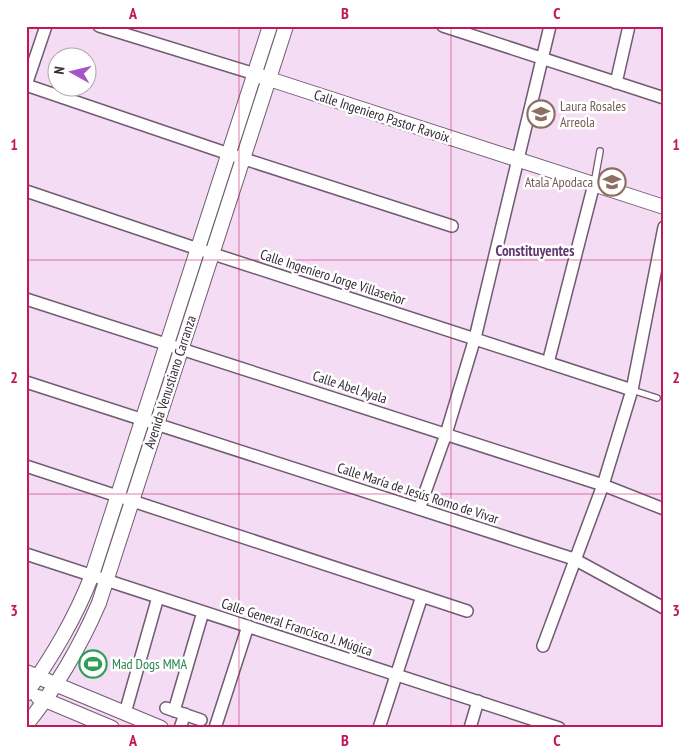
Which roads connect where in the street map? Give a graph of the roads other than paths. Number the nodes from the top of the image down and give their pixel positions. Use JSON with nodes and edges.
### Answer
{"nodes":[{"id":1,"x":46,"y":26,"type":"edge"},
{"id":2,"x":99,"y":26,"type":"edge"},
{"id":3,"x":270,"y":26,"type":"edge"},
{"id":4,"x":286,"y":26,"type":"edge"},
{"id":5,"x":443,"y":26,"type":"edge"},
{"id":6,"x":550,"y":26,"type":"edge"},
{"id":7,"x":629,"y":26,"type":"edge"},
{"id":8,"x":472,"y":31,"type":"edge"},
{"id":9,"x":542,"y":57,"type":"junction"},
{"id":10,"x":255,"y":74,"type":"junction"},
{"id":11,"x":269,"y":79,"type":"junction"},
{"id":12,"x":616,"y":82,"type":"junction"},
{"id":13,"x":26,"y":85,"type":"edge"},
{"id":14,"x":664,"y":98,"type":"edge"},
{"id":15,"x":600,"y":151,"type":"dead end"},
{"id":16,"x":229,"y":154,"type":"junction"},
{"id":17,"x":243,"y":158,"type":"junction"},
{"id":18,"x":518,"y":160,"type":"junction"},
{"id":19,"x":594,"y":184,"type":"junction"},
{"id":20,"x":26,"y":191,"type":"edge"},
{"id":21,"x":664,"y":207,"type":"edge"},
{"id":22,"x":452,"y":226,"type":"dead end"},
{"id":23,"x":664,"y":227,"type":"edge"},
{"id":24,"x":198,"y":249,"type":"junction"},
{"id":25,"x":212,"y":253,"type":"junction"},
{"id":26,"x":26,"y":299,"type":"edge"},
{"id":27,"x":475,"y":338,"type":"junction"},
{"id":28,"x":174,"y":346,"type":"junction"},
{"id":29,"x":548,"y":363,"type":"junction"},
{"id":30,"x":26,"y":382,"type":"edge"},
{"id":31,"x":632,"y":390,"type":"junction"},
{"id":32,"x":657,"y":398,"type":"dead end"},
{"id":33,"x":150,"y":422,"type":"junction"},
{"id":34,"x":446,"y":434,"type":"junction"},
{"id":35,"x":26,"y":466,"type":"edge"},
{"id":36,"x":603,"y":485,"type":"junction"},
{"id":37,"x":125,"y":498,"type":"junction"},
{"id":38,"x":419,"y":509,"type":"junction"},
{"id":39,"x":664,"y":509,"type":"edge"},
{"id":40,"x":26,"y":554,"type":"edge"},
{"id":41,"x":574,"y":559,"type":"junction"},
{"id":42,"x":92,"y":576,"type":"junction"},
{"id":43,"x":106,"y":580,"type":"junction"},
{"id":44,"x":422,"y":596,"type":"junction"},
{"id":45,"x":158,"y":597,"type":"junction"},
{"id":46,"x":664,"y":608,"type":"edge"},
{"id":47,"x":467,"y":611,"type":"dead end"},
{"id":48,"x":203,"y":612,"type":"junction"},
{"id":49,"x":248,"y":626,"type":"junction"},
{"id":50,"x":543,"y":646,"type":"dead end"},
{"id":51,"x":32,"y":675,"type":"edge"},
{"id":52,"x":397,"y":675,"type":"junction"},
{"id":53,"x":56,"y":684,"type":"junction"},
{"id":54,"x":27,"y":693,"type":"edge"},
{"id":55,"x":45,"y":700,"type":"junction"},
{"id":56,"x":478,"y":701,"type":"junction"},
{"id":57,"x":175,"y":711,"type":"junction"},
{"id":58,"x":125,"y":713,"type":"junction"},
{"id":59,"x":202,"y":720,"type":"dead end"},
{"id":60,"x":26,"y":725,"type":"edge"},
{"id":61,"x":112,"y":728,"type":"edge"},
{"id":62,"x":161,"y":728,"type":"edge"},
{"id":63,"x":180,"y":728,"type":"edge"},
{"id":64,"x":215,"y":728,"type":"edge"},
{"id":65,"x":379,"y":728,"type":"edge"},
{"id":66,"x":470,"y":728,"type":"edge"},
{"id":67,"x":558,"y":728,"type":"edge"}],
"edges":[{"from":1,"to":13,"type":"street"},
{"from":2,"to":10,"type":"street","name":"Calle Ingeniero Pastor Ravoix"},
{"from":3,"to":10,"type":"street","name":"Avenida Venustiano Carranza"},
{"from":4,"to":11,"type":"street","name":"Avenida Venustiano Carranza"},
{"from":5,"to":8,"type":"street"},
{"from":6,"to":9,"type":"street"},
{"from":7,"to":12,"type":"street"},
{"from":8,"to":9,"type":"street"},
{"from":9,"to":12,"type":"street"},
{"from":9,"to":18,"type":"street"},
{"from":10,"to":11,"type":"street","name":"Calle Ingeniero Pastor Ravoix"},
{"from":10,"to":16,"type":"street","name":"Avenida Venustiano Carranza"},
{"from":11,"to":17,"type":"street","name":"Avenida Venustiano Carranza"},
{"from":11,"to":18,"type":"street","name":"Calle Ingeniero Pastor Ravoix"},
{"from":12,"to":14,"type":"street"},
{"from":13,"to":16,"type":"street"},
{"from":15,"to":19,"type":"lane"},
{"from":16,"to":17,"type":"street"},
{"from":16,"to":24,"type":"street","name":"Avenida Venustiano Carranza"},
{"from":17,"to":22,"type":"street"},
{"from":17,"to":25,"type":"street","name":"Avenida Venustiano Carranza"},
{"from":18,"to":19,"type":"street","name":"Calle Ingeniero Pastor Ravoix"},
{"from":18,"to":27,"type":"street"},
{"from":19,"to":21,"type":"street","name":"Calle Ingeniero Pastor Ravoix"},
{"from":19,"to":29,"type":"street"},
{"from":20,"to":24,"type":"street","name":"Calle Ingeniero Jorge Villaseñor"},
{"from":23,"to":31,"type":"street"},
{"from":24,"to":25,"type":"street","name":"Calle Ingeniero Jorge Villaseñor"},
{"from":24,"to":28,"type":"street","name":"Avenida Venustiano Carranza"},
{"from":25,"to":27,"type":"street","name":"Calle Ingeniero Jorge Villaseñor"},
{"from":25,"to":28,"type":"street","name":"Avenida Venustiano Carranza"},
{"from":26,"to":28,"type":"street","name":"Calle Abel Ayala"},
{"from":27,"to":29,"type":"street","name":"Calle Ingeniero Jorge Villaseñor"},
{"from":27,"to":34,"type":"street"},
{"from":28,"to":33,"type":"street","name":"Avenida Venustiano Carranza"},
{"from":28,"to":34,"type":"street","name":"Calle Abel Ayala"},
{"from":29,"to":31,"type":"street","name":"Calle Ingeniero Jorge Villaseñor"},
{"from":30,"to":33,"type":"street","name":"Calle María de Jesús Romo de Vivar"},
{"from":31,"to":32,"type":"lane"},
{"from":31,"to":36,"type":"street"},
{"from":33,"to":37,"type":"street","name":"Avenida Venustiano Carranza"},
{"from":33,"to":38,"type":"street","name":"Calle María de Jesús Romo de Vivar"},
{"from":34,"to":36,"type":"street","name":"Calle Abel Ayala"},
{"from":34,"to":38,"type":"street"},
{"from":35,"to":37,"type":"street"},
{"from":36,"to":39,"type":"street","name":"Calle Abel Ayala"},
{"from":36,"to":41,"type":"street"},
{"from":37,"to":42,"type":"street","name":"Avenida Venustiano Carranza"},
{"from":37,"to":43,"type":"street","name":"Avenida Venustiano Carranza"},
{"from":37,"to":44,"type":"street"},
{"from":38,"to":41,"type":"street","name":"Calle María de Jesús Romo de Vivar"},
{"from":40,"to":42,"type":"street","name":"Calle General Francisco J. Múgica"},
{"from":41,"to":46,"type":"street","name":"Calle María de Jesús Romo de Vivar"},
{"from":41,"to":50,"type":"street"},
{"from":42,"to":43,"type":"street","name":"Calle General Francisco J. Múgica"},
{"from":42,"to":51,"type":"street","name":"Avenida Venustiano Carranza"},
{"from":43,"to":45,"type":"street","name":"Calle General Francisco J. Múgica"},
{"from":43,"to":53,"type":"street","name":"Avenida Venustiano Carranza"},
{"from":44,"to":47,"type":"street"},
{"from":44,"to":52,"type":"street"},
{"from":45,"to":48,"type":"street","name":"Calle General Francisco J. Múgica"},
{"from":45,"to":58,"type":"street"},
{"from":48,"to":49,"type":"street","name":"Calle General Francisco J. Múgica"},
{"from":48,"to":57,"type":"street"},
{"from":49,"to":52,"type":"street","name":"Calle General Francisco J. Múgica"},
{"from":49,"to":64,"type":"street"},
{"from":51,"to":53,"type":"street"},
{"from":51,"to":54,"type":"street","name":"Avenida Venustiano Carranza"},
{"from":52,"to":56,"type":"street","name":"Calle General Francisco J. Múgica"},
{"from":52,"to":65,"type":"street"},
{"from":53,"to":55,"type":"street","name":"Avenida Venustiano Carranza"},
{"from":53,"to":58,"type":"street"},
{"from":54,"to":55,"type":"street"},
{"from":55,"to":60,"type":"street","name":"Avenida Venustiano Carranza"},
{"from":55,"to":61,"type":"street"},
{"from":56,"to":66,"type":"street"},
{"from":56,"to":67,"type":"street","name":"Calle General Francisco J. Múgica"},
{"from":57,"to":59,"type":"street"},
{"from":57,"to":63,"type":"street"},
{"from":58,"to":62,"type":"street"}]}
